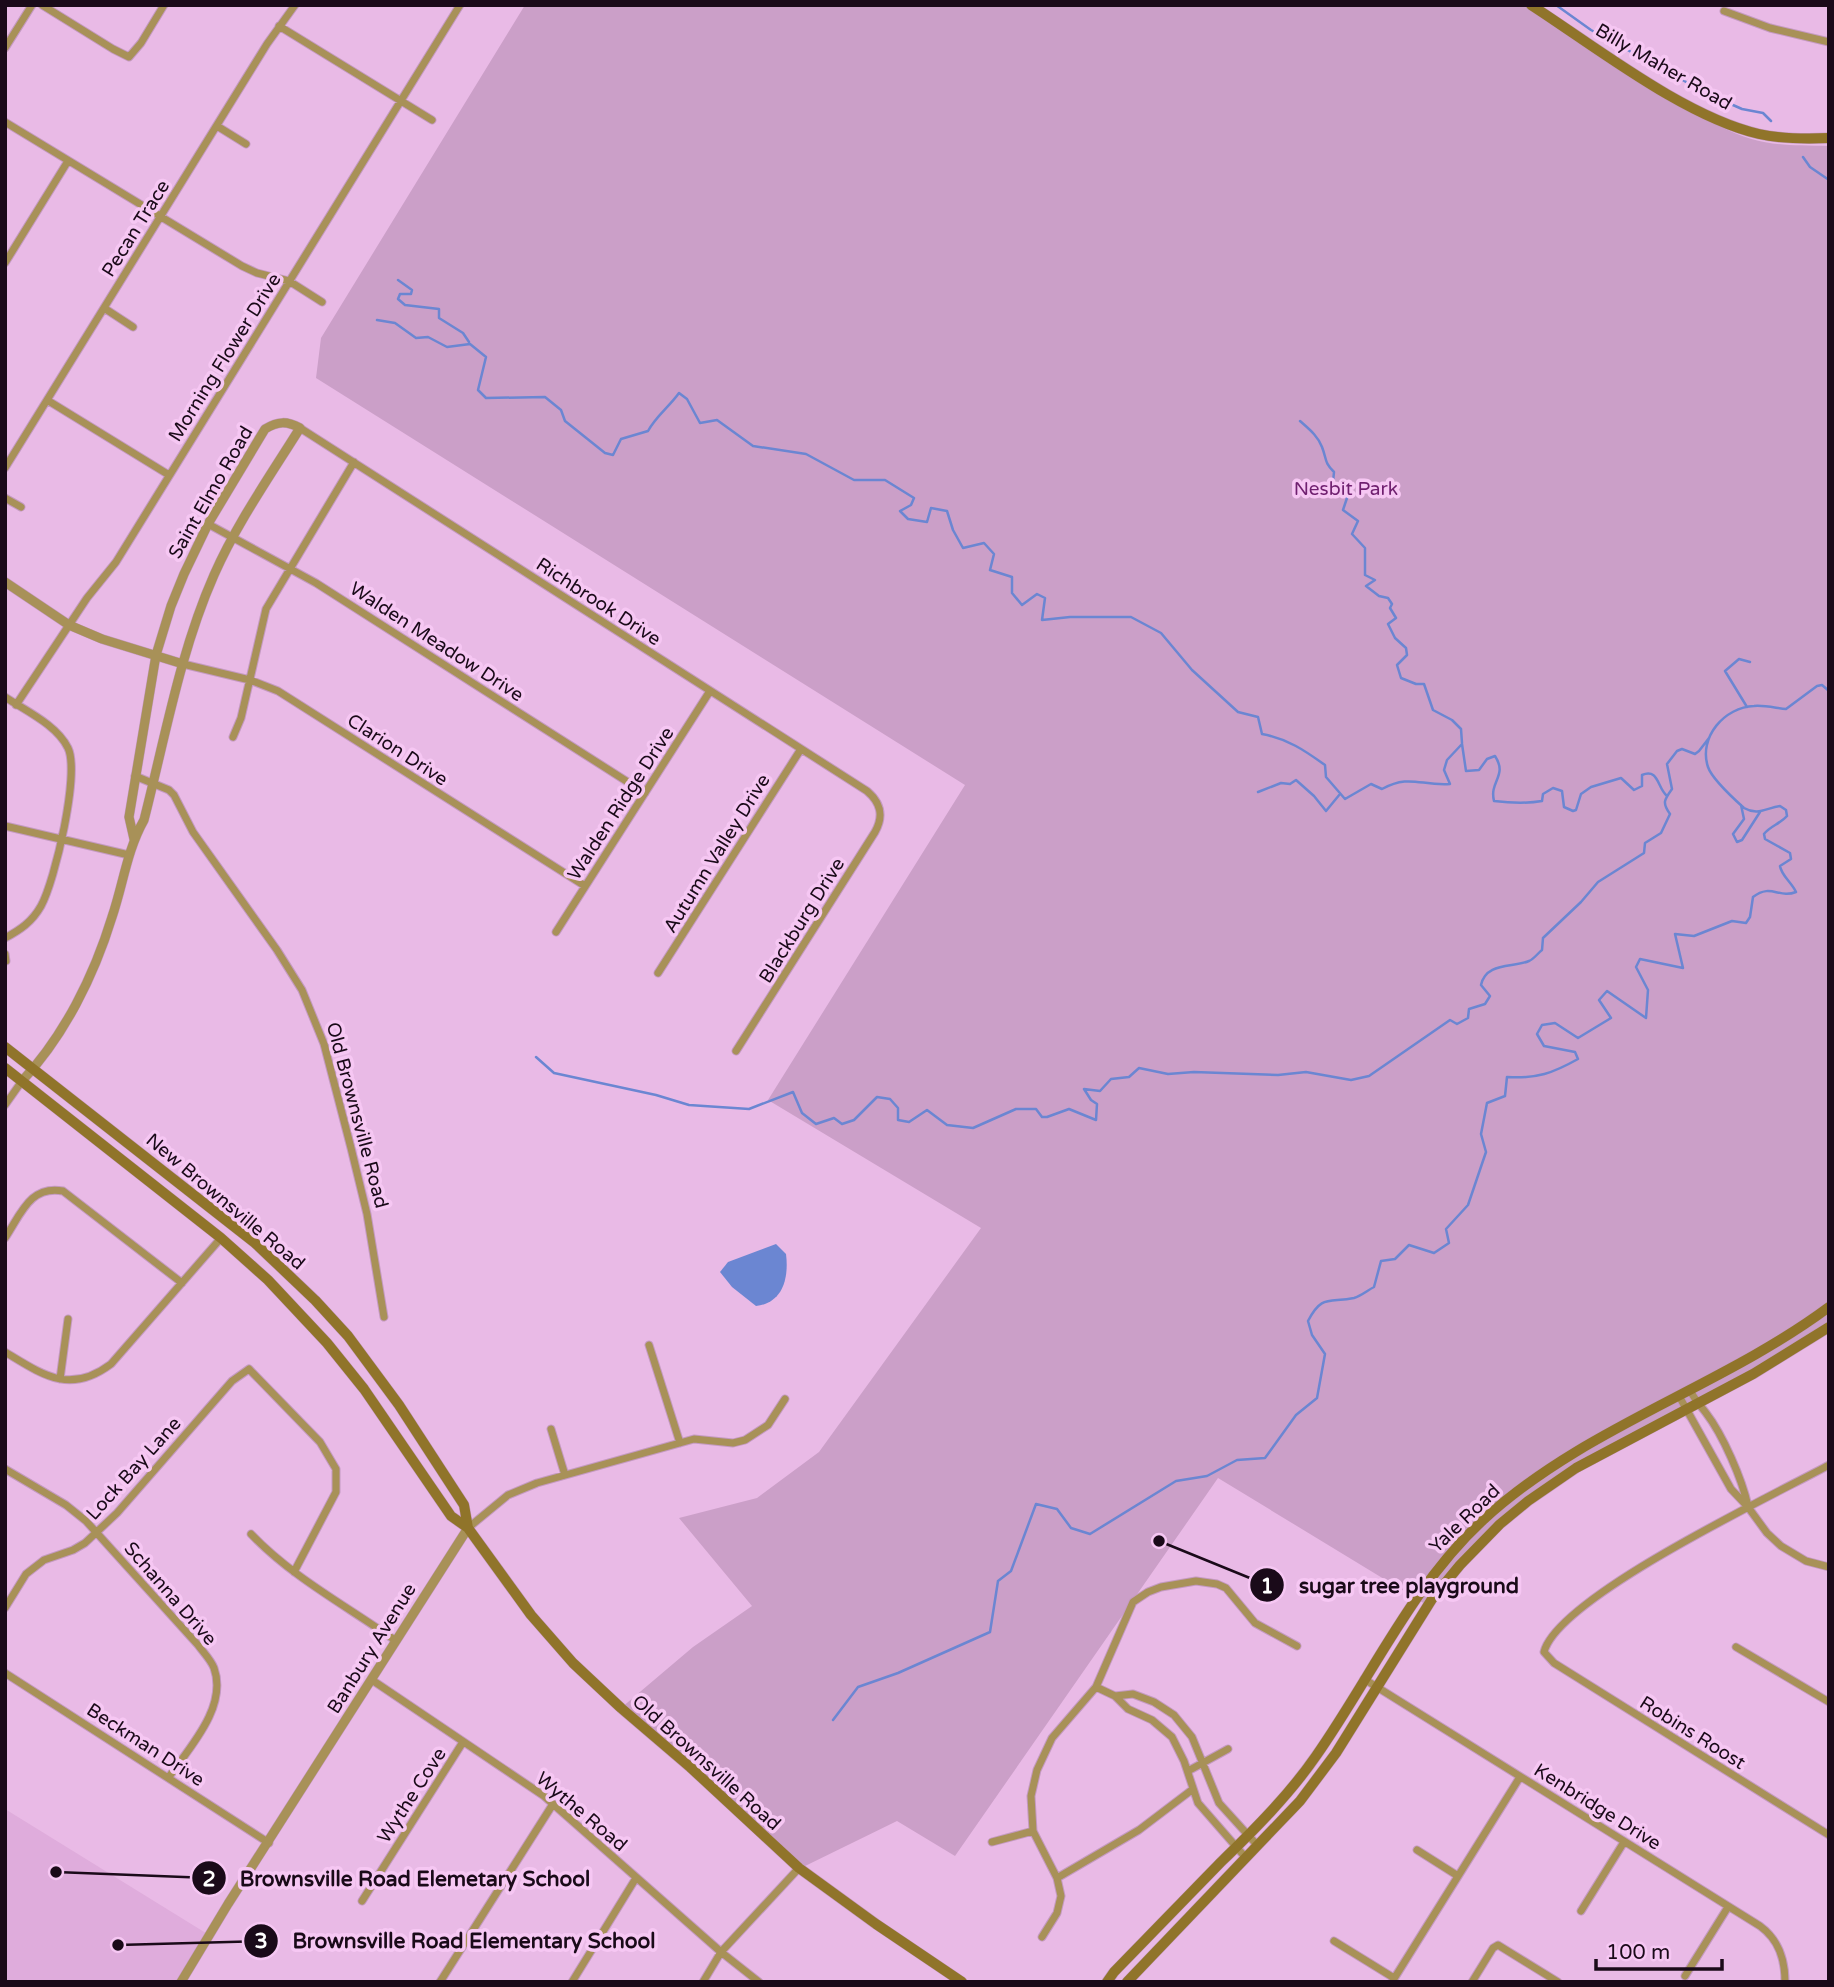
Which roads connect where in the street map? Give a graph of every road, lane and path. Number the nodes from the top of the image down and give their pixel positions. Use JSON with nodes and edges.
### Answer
{"nodes":[{"id":1,"x":32,"y":5,"type":"edge"},
{"id":2,"x":42,"y":5,"type":"edge"},
{"id":3,"x":164,"y":5,"type":"edge"},
{"id":4,"x":295,"y":5,"type":"edge"},
{"id":5,"x":460,"y":5,"type":"edge"},
{"id":6,"x":1531,"y":5,"type":"edge"},
{"id":7,"x":1724,"y":11,"type":"dead end"},
{"id":8,"x":279,"y":26,"type":"junction"},
{"id":9,"x":1829,"y":42,"type":"edge"},
{"id":10,"x":5,"y":48,"type":"edge"},
{"id":11,"x":400,"y":101,"type":"junction"},
{"id":12,"x":432,"y":120,"type":"dead end"},
{"id":13,"x":5,"y":122,"type":"edge"},
{"id":14,"x":217,"y":126,"type":"junction"},
{"id":15,"x":1829,"y":138,"type":"edge"},
{"id":16,"x":246,"y":144,"type":"dead end"},
{"id":17,"x":68,"y":161,"type":"junction"},
{"id":18,"x":160,"y":217,"type":"junction"},
{"id":19,"x":5,"y":263,"type":"edge"},
{"id":20,"x":289,"y":281,"type":"junction"},
{"id":21,"x":322,"y":302,"type":"dead end"},
{"id":22,"x":104,"y":309,"type":"junction"},
{"id":23,"x":133,"y":327,"type":"dead end"},
{"id":24,"x":47,"y":400,"type":"junction"},
{"id":25,"x":300,"y":428,"type":"junction"},
{"id":26,"x":354,"y":462,"type":"junction"},
{"id":27,"x":5,"y":468,"type":"edge"},
{"id":28,"x":169,"y":475,"type":"junction"},
{"id":29,"x":5,"y":498,"type":"edge"},
{"id":30,"x":21,"y":508,"type":"dead end"},
{"id":31,"x":208,"y":524,"type":"junction"},
{"id":32,"x":233,"y":537,"type":"junction"},
{"id":33,"x":290,"y":568,"type":"junction"},
{"id":34,"x":5,"y":582,"type":"edge"},
{"id":35,"x":69,"y":625,"type":"junction"},
{"id":36,"x":156,"y":655,"type":"junction"},
{"id":37,"x":183,"y":664,"type":"junction"},
{"id":38,"x":250,"y":680,"type":"junction"},
{"id":39,"x":710,"y":691,"type":"junction"},
{"id":40,"x":5,"y":697,"type":"edge"},
{"id":41,"x":16,"y":705,"type":"junction"},
{"id":42,"x":233,"y":737,"type":"dead end"},
{"id":43,"x":801,"y":749,"type":"junction"},
{"id":44,"x":135,"y":776,"type":"junction"},
{"id":45,"x":153,"y":782,"type":"junction"},
{"id":46,"x":645,"y":793,"type":"junction"},
{"id":47,"x":878,"y":803,"type":"joint"},
{"id":48,"x":5,"y":826,"type":"edge"},
{"id":49,"x":134,"y":839,"type":"junction"},
{"id":50,"x":62,"y":840,"type":"junction"},
{"id":51,"x":130,"y":855,"type":"junction"},
{"id":52,"x":585,"y":886,"type":"junction"},
{"id":53,"x":556,"y":932,"type":"dead end"},
{"id":54,"x":5,"y":938,"type":"edge"},
{"id":55,"x":658,"y":973,"type":"dead end"},
{"id":56,"x":5,"y":1047,"type":"edge"},
{"id":57,"x":736,"y":1051,"type":"dead end"},
{"id":58,"x":34,"y":1068,"type":"junction"},
{"id":59,"x":5,"y":1069,"type":"edge"},
{"id":60,"x":22,"y":1081,"type":"junction"},
{"id":61,"x":5,"y":1105,"type":"edge"},
{"id":62,"x":5,"y":1238,"type":"edge"},
{"id":63,"x":221,"y":1238,"type":"junction"},
{"id":64,"x":182,"y":1283,"type":"junction"},
{"id":65,"x":1829,"y":1307,"type":"edge"},
{"id":66,"x":384,"y":1317,"type":"dead end"},
{"id":67,"x":68,"y":1319,"type":"dead end"},
{"id":68,"x":1829,"y":1327,"type":"edge"},
{"id":69,"x":649,"y":1345,"type":"dead end"},
{"id":70,"x":5,"y":1352,"type":"edge"},
{"id":71,"x":60,"y":1379,"type":"junction"},
{"id":72,"x":1690,"y":1390,"type":"junction"},
{"id":73,"x":1679,"y":1396,"type":"junction"},
{"id":74,"x":785,"y":1399,"type":"dead end"},
{"id":75,"x":1696,"y":1403,"type":"junction"},
{"id":76,"x":1686,"y":1409,"type":"junction"},
{"id":77,"x":551,"y":1429,"type":"dead end"},
{"id":78,"x":680,"y":1443,"type":"junction"},
{"id":79,"x":1829,"y":1465,"type":"edge"},
{"id":80,"x":5,"y":1469,"type":"edge"},
{"id":81,"x":565,"y":1475,"type":"junction"},
{"id":82,"x":1748,"y":1507,"type":"junction"},
{"id":83,"x":468,"y":1528,"type":"junction"},
{"id":84,"x":97,"y":1532,"type":"junction"},
{"id":85,"x":251,"y":1534,"type":"dead end"},
{"id":86,"x":1829,"y":1567,"type":"edge"},
{"id":87,"x":294,"y":1572,"type":"junction"},
{"id":88,"x":5,"y":1608,"type":"edge"},
{"id":89,"x":396,"y":1641,"type":"junction"},
{"id":90,"x":1297,"y":1646,"type":"dead end"},
{"id":91,"x":1736,"y":1647,"type":"dead end"},
{"id":92,"x":5,"y":1673,"type":"edge"},
{"id":93,"x":1364,"y":1679,"type":"junction"},
{"id":94,"x":372,"y":1680,"type":"junction"},
{"id":95,"x":1096,"y":1687,"type":"junction"},
{"id":96,"x":1377,"y":1687,"type":"junction"},
{"id":97,"x":1115,"y":1696,"type":"junction"},
{"id":98,"x":1829,"y":1702,"type":"edge"},
{"id":99,"x":463,"y":1742,"type":"junction"},
{"id":100,"x":1228,"y":1749,"type":"dead end"},
{"id":101,"x":1202,"y":1763,"type":"junction"},
{"id":102,"x":1188,"y":1771,"type":"junction"},
{"id":103,"x":169,"y":1777,"type":"junction"},
{"id":104,"x":1520,"y":1777,"type":"junction"},
{"id":105,"x":1192,"y":1788,"type":"junction"},
{"id":106,"x":553,"y":1804,"type":"junction"},
{"id":107,"x":1033,"y":1831,"type":"junction"},
{"id":108,"x":1829,"y":1835,"type":"edge"},
{"id":109,"x":1248,"y":1836,"type":"junction"},
{"id":110,"x":992,"y":1842,"type":"dead end"},
{"id":111,"x":1624,"y":1842,"type":"junction"},
{"id":112,"x":269,"y":1843,"type":"junction"},
{"id":113,"x":1258,"y":1846,"type":"junction"},
{"id":114,"x":1236,"y":1847,"type":"junction"},
{"id":115,"x":1417,"y":1850,"type":"dead end"},
{"id":116,"x":1246,"y":1858,"type":"junction"},
{"id":117,"x":799,"y":1868,"type":"junction"},
{"id":118,"x":1458,"y":1876,"type":"junction"},
{"id":119,"x":636,"y":1878,"type":"junction"},
{"id":120,"x":1057,"y":1878,"type":"junction"},
{"id":121,"x":362,"y":1901,"type":"dead end"},
{"id":122,"x":1728,"y":1906,"type":"junction"},
{"id":123,"x":1581,"y":1912,"type":"dead end"},
{"id":124,"x":1042,"y":1937,"type":"dead end"},
{"id":125,"x":1334,"y":1941,"type":"dead end"},
{"id":126,"x":721,"y":1952,"type":"junction"},
{"id":127,"x":1544,"y":1973,"type":"junction"},
{"id":128,"x":1685,"y":1976,"type":"dead end"},
{"id":129,"x":1393,"y":1980,"type":"edge"},
{"id":130,"x":181,"y":1982,"type":"edge"},
{"id":131,"x":440,"y":1982,"type":"edge"},
{"id":132,"x":572,"y":1982,"type":"edge"},
{"id":133,"x":703,"y":1982,"type":"edge"},
{"id":134,"x":759,"y":1982,"type":"edge"},
{"id":135,"x":962,"y":1982,"type":"edge"},
{"id":136,"x":1107,"y":1982,"type":"edge"},
{"id":137,"x":1127,"y":1982,"type":"edge"},
{"id":138,"x":1472,"y":1982,"type":"edge"},
{"id":139,"x":1539,"y":1982,"type":"edge"},
{"id":140,"x":1558,"y":1982,"type":"edge"},
{"id":141,"x":1785,"y":1982,"type":"edge"}],
"edges":[{"from":1,"to":10,"type":"street"},
{"from":2,"to":3,"type":"street"},
{"from":4,"to":8,"type":"street","name":"Pecan Trace"},
{"from":5,"to":11,"type":"street","name":"Morning Flower Drive"},
{"from":6,"to":15,"type":"main road","name":"Billy Maher Road"},
{"from":7,"to":9,"type":"street"},
{"from":8,"to":11,"type":"street"},
{"from":8,"to":14,"type":"street","name":"Pecan Trace"},
{"from":11,"to":12,"type":"street"},
{"from":11,"to":20,"type":"street","name":"Morning Flower Drive"},
{"from":13,"to":17,"type":"street"},
{"from":14,"to":16,"type":"street"},
{"from":14,"to":18,"type":"street","name":"Pecan Trace"},
{"from":17,"to":18,"type":"street"},
{"from":17,"to":19,"type":"street"},
{"from":18,"to":20,"type":"street"},
{"from":18,"to":22,"type":"street","name":"Pecan Trace"},
{"from":20,"to":21,"type":"street"},
{"from":20,"to":28,"type":"street","name":"Morning Flower Drive"},
{"from":22,"to":23,"type":"street"},
{"from":22,"to":24,"type":"street","name":"Pecan Trace"},
{"from":24,"to":27,"type":"street","name":"Pecan Trace"},
{"from":24,"to":28,"type":"street"},
{"from":25,"to":26,"type":"street","name":"Richbrook Drive"},
{"from":25,"to":31,"type":"street","name":"Saint Elmo Road"},
{"from":25,"to":32,"type":"street","name":"Saint Elmo Road"},
{"from":26,"to":33,"type":"street"},
{"from":26,"to":39,"type":"street","name":"Richbrook Drive"},
{"from":28,"to":35,"type":"street","name":"Morning Flower Drive"},
{"from":29,"to":30,"type":"street"},
{"from":31,"to":32,"type":"street","name":"Walden Meadow Drive"},
{"from":31,"to":36,"type":"street","name":"Saint Elmo Road"},
{"from":32,"to":33,"type":"street","name":"Walden Meadow Drive"},
{"from":32,"to":37,"type":"street","name":"Saint Elmo Road"},
{"from":33,"to":38,"type":"street"},
{"from":33,"to":46,"type":"street","name":"Walden Meadow Drive"},
{"from":34,"to":35,"type":"street"},
{"from":35,"to":36,"type":"street"},
{"from":35,"to":41,"type":"street","name":"Morning Flower Drive"},
{"from":36,"to":37,"type":"street"},
{"from":36,"to":44,"type":"street","name":"Saint Elmo Road"},
{"from":37,"to":38,"type":"street","name":"Clarion Drive"},
{"from":37,"to":45,"type":"street","name":"Saint Elmo Road"},
{"from":38,"to":42,"type":"street"},
{"from":38,"to":52,"type":"street","name":"Clarion Drive"},
{"from":39,"to":43,"type":"street","name":"Richbrook Drive"},
{"from":39,"to":46,"type":"street","name":"Walden Ridge Drive"},
{"from":40,"to":41,"type":"street"},
{"from":41,"to":50,"type":"street"},
{"from":43,"to":47,"type":"street","name":"Richbrook Drive"},
{"from":43,"to":55,"type":"street","name":"Autumn Valley Drive"},
{"from":44,"to":45,"type":"street","name":"Old Brownsville Road"},
{"from":44,"to":49,"type":"street","name":"Saint Elmo Road"},
{"from":45,"to":49,"type":"street","name":"Saint Elmo Road"},
{"from":45,"to":66,"type":"street","name":"Old Brownsville Road"},
{"from":46,"to":52,"type":"street","name":"Walden Ridge Drive"},
{"from":47,"to":57,"type":"street","name":"Blackburg Drive"},
{"from":48,"to":50,"type":"street"},
{"from":49,"to":51,"type":"street","name":"Saint Elmo Road"},
{"from":50,"to":51,"type":"street"},
{"from":50,"to":54,"type":"street"},
{"from":51,"to":58,"type":"street","name":"Saint Elmo Road"},
{"from":52,"to":53,"type":"street","name":"Walden Ridge Drive"},
{"from":56,"to":58,"type":"main road","name":"New Brownsville Road"},
{"from":58,"to":60,"type":"street","name":"Saint Elmo Road"},
{"from":58,"to":83,"type":"main road","name":"New Brownsville Road"},
{"from":59,"to":60,"type":"main road","name":"New Brownsville Road"},
{"from":60,"to":61,"type":"street","name":"Saint Elmo Road"},
{"from":60,"to":63,"type":"main road","name":"New Brownsville Road"},
{"from":62,"to":64,"type":"street"},
{"from":63,"to":64,"type":"street"},
{"from":63,"to":83,"type":"main road","name":"New Brownsville Road"},
{"from":64,"to":71,"type":"street"},
{"from":65,"to":72,"type":"main road","name":"Yale Road"},
{"from":67,"to":71,"type":"street"},
{"from":68,"to":75,"type":"main road","name":"Yale Road"},
{"from":69,"to":78,"type":"street"},
{"from":70,"to":71,"type":"street"},
{"from":72,"to":73,"type":"main road","name":"Yale Road"},
{"from":72,"to":75,"type":"street"},
{"from":73,"to":76,"type":"street"},
{"from":73,"to":93,"type":"main road","name":"Yale Road"},
{"from":74,"to":78,"type":"street","name":"Banbury Avenue"},
{"from":75,"to":76,"type":"main road","name":"Yale Road"},
{"from":75,"to":82,"type":"street"},
{"from":76,"to":82,"type":"street"},
{"from":76,"to":96,"type":"main road","name":"Yale Road"},
{"from":77,"to":81,"type":"street"},
{"from":78,"to":81,"type":"street","name":"Banbury Avenue"},
{"from":79,"to":82,"type":"street"},
{"from":80,"to":84,"type":"street","name":"Schanna Drive"},
{"from":81,"to":83,"type":"street","name":"Banbury Avenue"},
{"from":82,"to":86,"type":"street"},
{"from":82,"to":108,"type":"street","name":"Robins Roost"},
{"from":83,"to":89,"type":"street","name":"Banbury Avenue"},
{"from":83,"to":117,"type":"main road","name":"Old Brownsville Road"},
{"from":84,"to":87,"type":"street","name":"Lock Bay Lane"},
{"from":84,"to":88,"type":"street","name":"Lock Bay Lane"},
{"from":84,"to":103,"type":"street","name":"Schanna Drive"},
{"from":85,"to":87,"type":"street"},
{"from":87,"to":89,"type":"street"},
{"from":89,"to":94,"type":"street","name":"Banbury Avenue"},
{"from":90,"to":95,"type":"street"},
{"from":91,"to":98,"type":"street"},
{"from":92,"to":103,"type":"street","name":"Beckman Drive"},
{"from":93,"to":96,"type":"street","name":"Kenbridge Drive"},
{"from":93,"to":109,"type":"main road","name":"Yale Road"},
{"from":94,"to":99,"type":"street","name":"Wythe Road"},
{"from":94,"to":112,"type":"street","name":"Banbury Avenue"},
{"from":95,"to":97,"type":"street"},
{"from":95,"to":107,"type":"street"},
{"from":96,"to":104,"type":"street","name":"Kenbridge Drive"},
{"from":96,"to":113,"type":"main road","name":"Yale Road"},
{"from":97,"to":101,"type":"street"},
{"from":97,"to":102,"type":"street"},
{"from":99,"to":106,"type":"street","name":"Wythe Road"},
{"from":99,"to":121,"type":"street","name":"Wythe Cove"},
{"from":100,"to":101,"type":"street"},
{"from":101,"to":102,"type":"street"},
{"from":101,"to":109,"type":"street"},
{"from":102,"to":105,"type":"street"},
{"from":103,"to":112,"type":"street","name":"Beckman Drive"},
{"from":104,"to":111,"type":"street","name":"Kenbridge Drive"},
{"from":104,"to":118,"type":"street"},
{"from":105,"to":114,"type":"street"},
{"from":105,"to":120,"type":"street"},
{"from":106,"to":119,"type":"street","name":"Wythe Road"},
{"from":106,"to":131,"type":"street"},
{"from":107,"to":110,"type":"street"},
{"from":107,"to":120,"type":"street"},
{"from":109,"to":113,"type":"street"},
{"from":109,"to":114,"type":"main road","name":"Yale Road"},
{"from":111,"to":122,"type":"street","name":"Kenbridge Drive"},
{"from":111,"to":123,"type":"street"},
{"from":112,"to":130,"type":"street","name":"Banbury Avenue"},
{"from":113,"to":116,"type":"main road","name":"Yale Road"},
{"from":114,"to":116,"type":"street"},
{"from":114,"to":136,"type":"main road","name":"Yale Road"},
{"from":115,"to":118,"type":"street"},
{"from":116,"to":137,"type":"main road","name":"Yale Road"},
{"from":117,"to":126,"type":"street"},
{"from":117,"to":135,"type":"main road","name":"Old Brownsville Road"},
{"from":118,"to":129,"type":"street"},
{"from":119,"to":126,"type":"street","name":"Wythe Road"},
{"from":119,"to":132,"type":"street"},
{"from":120,"to":124,"type":"street"},
{"from":122,"to":128,"type":"street"},
{"from":122,"to":141,"type":"street","name":"Kenbridge Drive"},
{"from":125,"to":129,"type":"street"},
{"from":126,"to":133,"type":"street"},
{"from":126,"to":134,"type":"street","name":"Wythe Road"},
{"from":127,"to":138,"type":"street"},
{"from":127,"to":139,"type":"street"},
{"from":127,"to":140,"type":"street"}]}
